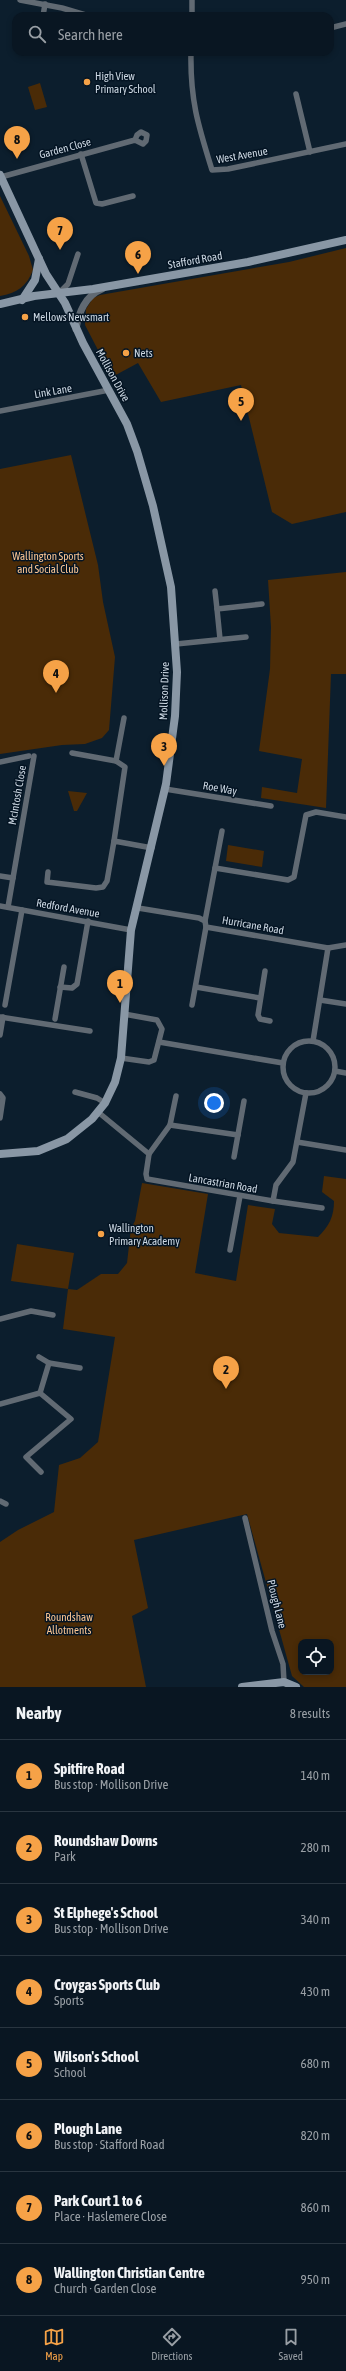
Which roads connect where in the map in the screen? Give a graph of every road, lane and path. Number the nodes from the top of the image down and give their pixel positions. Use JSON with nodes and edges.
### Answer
{"nodes":[{"id":1,"x":20,"y":0,"type":"edge"},
{"id":2,"x":192,"y":0,"type":"edge"},
{"id":3,"x":45,"y":4,"type":"junction"},
{"id":4,"x":44,"y":12,"type":"edge"},
{"id":5,"x":74,"y":12,"type":"edge"},
{"id":6,"x":192,"y":12,"type":"edge"},
{"id":7,"x":346,"y":24,"type":"edge"},
{"id":8,"x":334,"y":27,"type":"edge"},
{"id":9,"x":191,"y":56,"type":"edge"},
{"id":10,"x":296,"y":94,"type":"dead end"},
{"id":11,"x":135,"y":140,"type":"dead end"},
{"id":12,"x":346,"y":144,"type":"edge"},
{"id":13,"x":310,"y":152,"type":"junction"},
{"id":14,"x":81,"y":154,"type":"junction"},
{"id":15,"x":0,"y":176,"type":"edge"},
{"id":16,"x":133,"y":196,"type":"dead end"},
{"id":17,"x":346,"y":240,"type":"edge"},
{"id":18,"x":78,"y":254,"type":"dead end"},
{"id":19,"x":39,"y":258,"type":"junction"},
{"id":20,"x":114,"y":285,"type":"junction"},
{"id":21,"x":59,"y":293,"type":"junction"},
{"id":22,"x":22,"y":300,"type":"junction"},
{"id":23,"x":0,"y":304,"type":"edge"},
{"id":24,"x":76,"y":329,"type":"junction"},
{"id":25,"x":109,"y":390,"type":"junction"},
{"id":26,"x":0,"y":411,"type":"edge"},
{"id":27,"x":215,"y":591,"type":"dead end"},
{"id":28,"x":262,"y":604,"type":"dead end"},
{"id":29,"x":217,"y":609,"type":"junction"},
{"id":30,"x":246,"y":636,"type":"dead end"},
{"id":31,"x":220,"y":640,"type":"junction"},
{"id":32,"x":176,"y":644,"type":"junction"},
{"id":33,"x":124,"y":718,"type":"dead end"},
{"id":34,"x":72,"y":753,"type":"dead end"},
{"id":35,"x":116,"y":761,"type":"junction"},
{"id":36,"x":0,"y":762,"type":"edge"},
{"id":37,"x":165,"y":789,"type":"junction"},
{"id":38,"x":271,"y":806,"type":"dead end"},
{"id":39,"x":346,"y":817,"type":"edge"},
{"id":40,"x":222,"y":831,"type":"dead end"},
{"id":41,"x":114,"y":841,"type":"junction"},
{"id":42,"x":152,"y":848,"type":"junction"},
{"id":43,"x":215,"y":868,"type":"junction"},
{"id":44,"x":48,"y":872,"type":"dead end"},
{"id":45,"x":0,"y":876,"type":"edge"},
{"id":46,"x":13,"y":878,"type":"junction"},
{"id":47,"x":0,"y":906,"type":"edge"},
{"id":48,"x":8,"y":907,"type":"junction"},
{"id":49,"x":138,"y":908,"type":"junction"},
{"id":50,"x":22,"y":910,"type":"junction"},
{"id":51,"x":88,"y":921,"type":"junction"},
{"id":52,"x":205,"y":924,"type":"junction"},
{"id":53,"x":131,"y":930,"type":"junction"},
{"id":54,"x":346,"y":945,"type":"edge"},
{"id":55,"x":328,"y":948,"type":"junction"},
{"id":56,"x":64,"y":967,"type":"dead end"},
{"id":57,"x":265,"y":971,"type":"dead end"},
{"id":58,"x":60,"y":987,"type":"junction"},
{"id":59,"x":196,"y":987,"type":"junction"},
{"id":60,"x":260,"y":998,"type":"junction"},
{"id":61,"x":320,"y":1000,"type":"junction"},
{"id":62,"x":346,"y":1004,"type":"edge"},
{"id":63,"x":5,"y":1005,"type":"dead end"},
{"id":64,"x":192,"y":1005,"type":"dead end"},
{"id":65,"x":124,"y":1014,"type":"junction"},
{"id":66,"x":1,"y":1017,"type":"edge"},
{"id":67,"x":55,"y":1018,"type":"dead end"},
{"id":68,"x":270,"y":1021,"type":"dead end"},
{"id":69,"x":90,"y":1031,"type":"dead end"},
{"id":70,"x":0,"y":1035,"type":"edge"},
{"id":71,"x":313,"y":1041,"type":"junction"},
{"id":72,"x":160,"y":1042,"type":"junction"},
{"id":73,"x":121,"y":1058,"type":"junction"},
{"id":74,"x":283,"y":1063,"type":"junction"},
{"id":75,"x":335,"y":1071,"type":"junction"},
{"id":76,"x":346,"y":1073,"type":"edge"},
{"id":77,"x":75,"y":1092,"type":"dead end"},
{"id":78,"x":306,"y":1093,"type":"junction"},
{"id":79,"x":0,"y":1094,"type":"edge"},
{"id":80,"x":176,"y":1096,"type":"dead end"},
{"id":81,"x":244,"y":1101,"type":"dead end"},
{"id":82,"x":105,"y":1103,"type":"junction"},
{"id":83,"x":98,"y":1112,"type":"junction"},
{"id":84,"x":0,"y":1118,"type":"edge"},
{"id":85,"x":170,"y":1125,"type":"junction"},
{"id":86,"x":238,"y":1135,"type":"junction"},
{"id":87,"x":297,"y":1142,"type":"junction"},
{"id":88,"x":346,"y":1150,"type":"edge"},
{"id":89,"x":0,"y":1154,"type":"edge"},
{"id":90,"x":149,"y":1154,"type":"junction"},
{"id":91,"x":234,"y":1157,"type":"dead end"},
{"id":92,"x":240,"y":1196,"type":"junction"},
{"id":93,"x":273,"y":1202,"type":"junction"},
{"id":94,"x":322,"y":1208,"type":"dead end"},
{"id":95,"x":230,"y":1250,"type":"dead end"},
{"id":96,"x":53,"y":1315,"type":"dead end"},
{"id":97,"x":0,"y":1318,"type":"edge"},
{"id":98,"x":39,"y":1357,"type":"dead end"},
{"id":99,"x":50,"y":1362,"type":"junction"},
{"id":100,"x":80,"y":1368,"type":"dead end"},
{"id":101,"x":40,"y":1393,"type":"junction"},
{"id":102,"x":0,"y":1404,"type":"edge"},
{"id":103,"x":41,"y":1472,"type":"dead end"},
{"id":104,"x":245,"y":1518,"type":"dead end"},
{"id":105,"x":284,"y":1682,"type":"junction"},
{"id":106,"x":242,"y":1687,"type":"edge"},
{"id":107,"x":296,"y":1687,"type":"edge"}],
"edges":[{"from":1,"to":3,"type":"street"},
{"from":2,"to":6,"type":"street"},
{"from":3,"to":4,"type":"street"},
{"from":3,"to":5,"type":"street"},
{"from":7,"to":8,"type":"street"},
{"from":9,"to":13,"type":"street","name":"West Avenue"},
{"from":10,"to":13,"type":"street"},
{"from":11,"to":14,"type":"street","name":"Garden Close"},
{"from":12,"to":13,"type":"street","name":"West Avenue"},
{"from":14,"to":15,"type":"street","name":"Garden Close"},
{"from":14,"to":16,"type":"street"},
{"from":15,"to":19,"type":"main road"},
{"from":17,"to":20,"type":"main road","name":"Stafford Road"},
{"from":18,"to":21,"type":"street"},
{"from":19,"to":21,"type":"main road"},
{"from":19,"to":22,"type":"main road"},
{"from":20,"to":21,"type":"main road","name":"Stafford Road"},
{"from":20,"to":24,"type":"street"},
{"from":21,"to":22,"type":"main road","name":"Stafford Road"},
{"from":21,"to":24,"type":"main road","name":"Mollison Drive"},
{"from":22,"to":23,"type":"main road","name":"Stafford Road"},
{"from":24,"to":25,"type":"main road","name":"Mollison Drive"},
{"from":25,"to":26,"type":"street","name":"Link Lane"},
{"from":25,"to":32,"type":"main road","name":"Mollison Drive"},
{"from":27,"to":29,"type":"street"},
{"from":28,"to":29,"type":"street"},
{"from":29,"to":31,"type":"street"},
{"from":30,"to":31,"type":"street"},
{"from":31,"to":32,"type":"street"},
{"from":32,"to":37,"type":"main road","name":"Mollison Drive"},
{"from":33,"to":35,"type":"street"},
{"from":34,"to":35,"type":"street"},
{"from":35,"to":41,"type":"street"},
{"from":36,"to":46,"type":"street","name":"McIntosh Close"},
{"from":37,"to":38,"type":"street","name":"Roe Way"},
{"from":37,"to":42,"type":"main road","name":"Mollison Drive"},
{"from":39,"to":43,"type":"street"},
{"from":40,"to":43,"type":"street"},
{"from":41,"to":42,"type":"street"},
{"from":41,"to":44,"type":"street"},
{"from":42,"to":49,"type":"main road","name":"Mollison Drive"},
{"from":43,"to":52,"type":"street"},
{"from":45,"to":46,"type":"street"},
{"from":46,"to":48,"type":"street","name":"McIntosh Close"},
{"from":47,"to":48,"type":"street","name":"Redford Avenue"},
{"from":48,"to":50,"type":"street","name":"Redford Avenue"},
{"from":49,"to":52,"type":"street","name":"Hurricane Road"},
{"from":49,"to":53,"type":"main road","name":"Mollison Drive"},
{"from":50,"to":51,"type":"street","name":"Redford Avenue"},
{"from":50,"to":63,"type":"street"},
{"from":51,"to":53,"type":"street","name":"Redford Avenue"},
{"from":51,"to":58,"type":"street"},
{"from":52,"to":55,"type":"street","name":"Hurricane Road"},
{"from":52,"to":59,"type":"street"},
{"from":53,"to":65,"type":"main road","name":"Mollison Drive"},
{"from":54,"to":55,"type":"street","name":"Hurricane Road"},
{"from":55,"to":61,"type":"street"},
{"from":56,"to":58,"type":"street"},
{"from":57,"to":60,"type":"street"},
{"from":58,"to":67,"type":"street"},
{"from":59,"to":60,"type":"street"},
{"from":59,"to":64,"type":"street"},
{"from":60,"to":68,"type":"street"},
{"from":61,"to":62,"type":"street"},
{"from":61,"to":71,"type":"street"},
{"from":65,"to":72,"type":"street"},
{"from":65,"to":73,"type":"main road","name":"Mollison Drive"},
{"from":66,"to":69,"type":"street"},
{"from":66,"to":70,"type":"street"},
{"from":71,"to":74,"type":"street"},
{"from":71,"to":75,"type":"street"},
{"from":72,"to":73,"type":"street"},
{"from":72,"to":74,"type":"street"},
{"from":73,"to":82,"type":"main road","name":"Mollison Drive"},
{"from":74,"to":78,"type":"street"},
{"from":75,"to":76,"type":"street"},
{"from":75,"to":78,"type":"street"},
{"from":77,"to":82,"type":"street"},
{"from":78,"to":87,"type":"street"},
{"from":79,"to":84,"type":"street"},
{"from":80,"to":85,"type":"street"},
{"from":81,"to":86,"type":"street"},
{"from":82,"to":83,"type":"main road","name":"Mollison Drive"},
{"from":83,"to":89,"type":"main road","name":"Mollison Drive"},
{"from":83,"to":90,"type":"street"},
{"from":85,"to":86,"type":"street"},
{"from":85,"to":90,"type":"street"},
{"from":86,"to":91,"type":"street"},
{"from":87,"to":88,"type":"street"},
{"from":87,"to":93,"type":"street"},
{"from":90,"to":92,"type":"street","name":"Lancastrian Road"},
{"from":92,"to":93,"type":"street","name":"Lancastrian Road"},
{"from":92,"to":95,"type":"street"},
{"from":93,"to":94,"type":"street","name":"Lancastrian Road"},
{"from":96,"to":97,"type":"street"},
{"from":98,"to":99,"type":"street"},
{"from":99,"to":100,"type":"street"},
{"from":99,"to":101,"type":"street"},
{"from":101,"to":102,"type":"street"},
{"from":101,"to":103,"type":"street"},
{"from":104,"to":105,"type":"street","name":"Plough Lane"},
{"from":105,"to":106,"type":"main road"},
{"from":105,"to":107,"type":"main road"}]}
